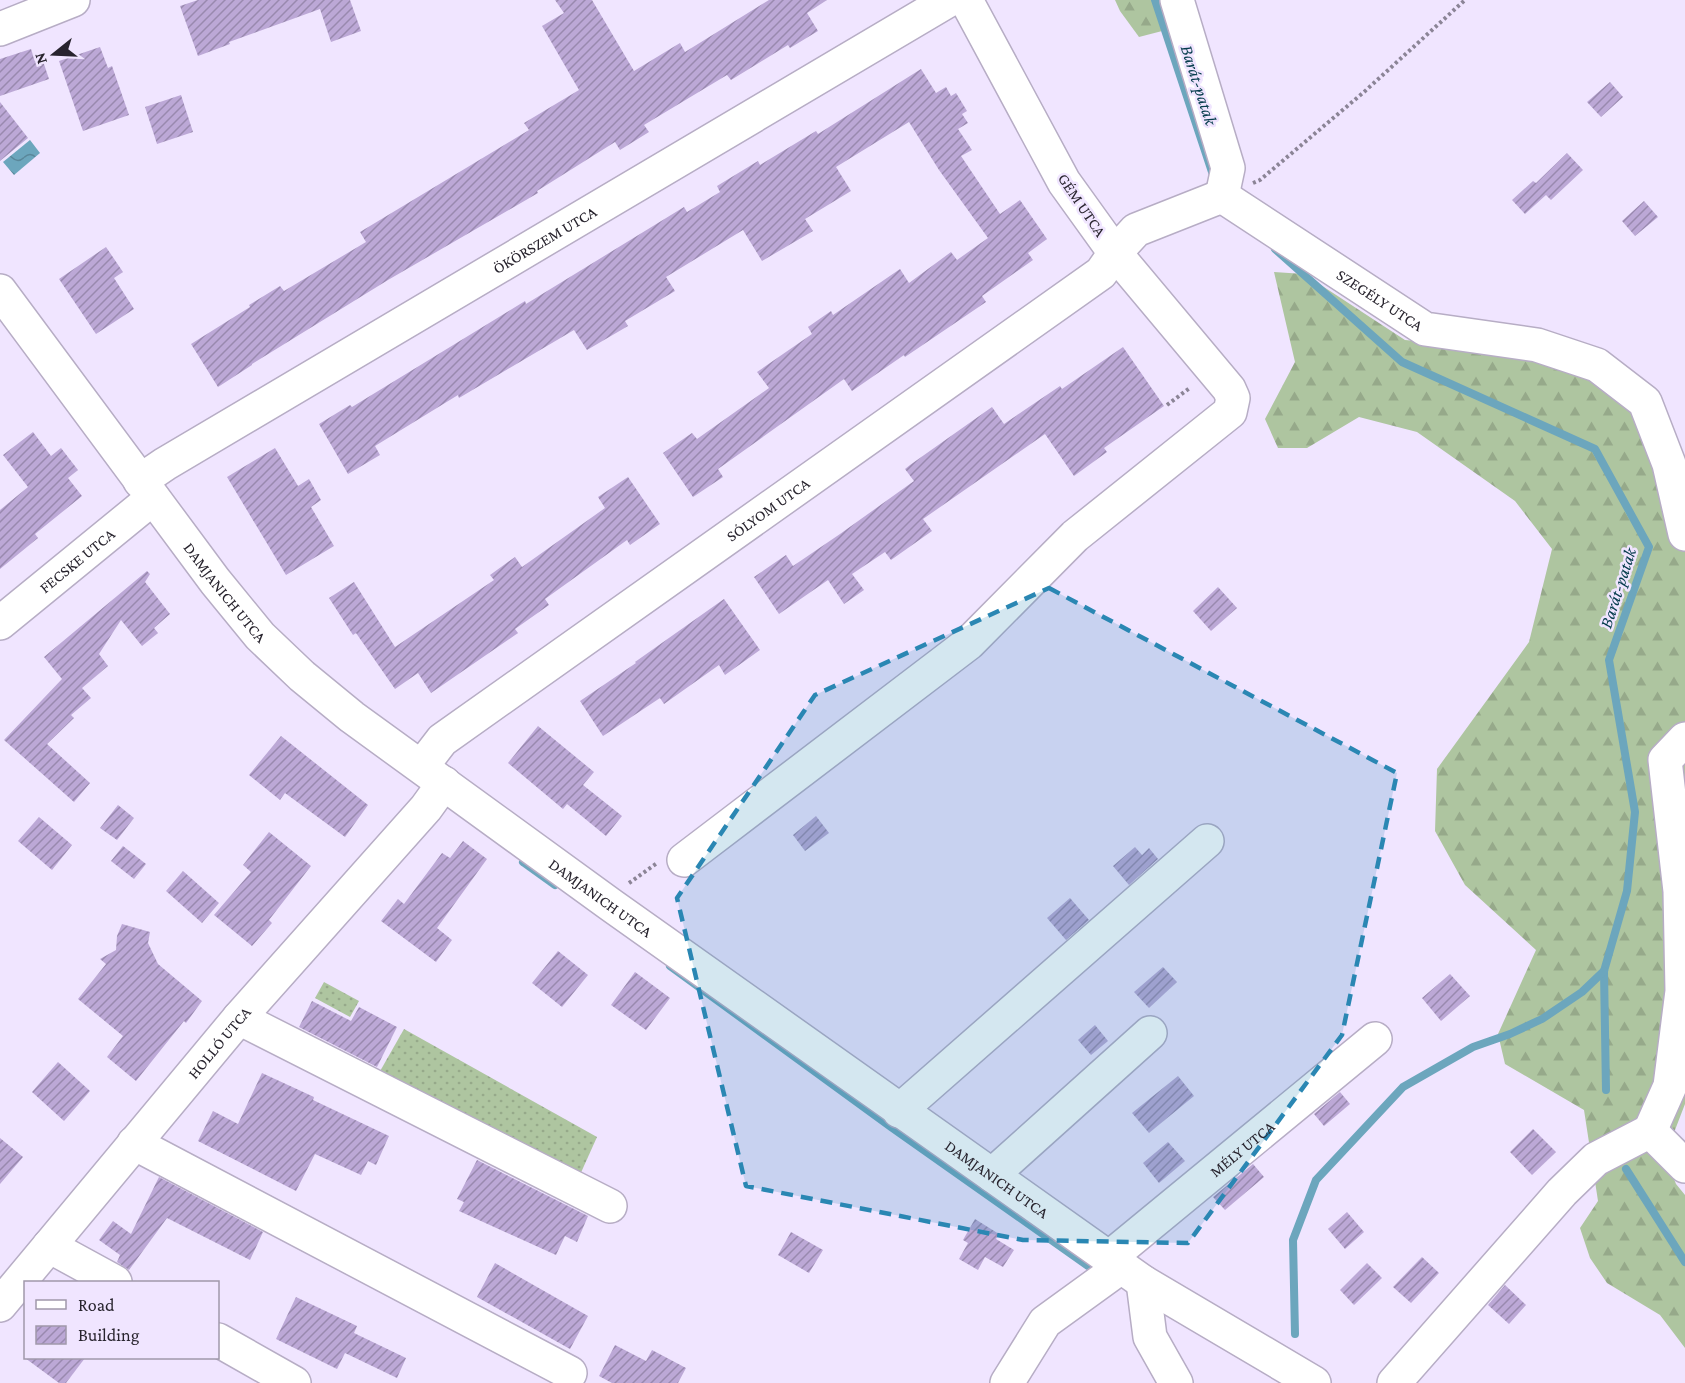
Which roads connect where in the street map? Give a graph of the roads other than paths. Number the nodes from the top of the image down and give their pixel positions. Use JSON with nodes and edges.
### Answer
{"nodes":[{"id":1,"x":73,"y":0,"type":"edge"},
{"id":2,"x":949,"y":0,"type":"edge"},
{"id":3,"x":966,"y":0,"type":"edge"},
{"id":4,"x":1177,"y":0,"type":"edge"},
{"id":5,"x":0,"y":30,"type":"edge"},
{"id":6,"x":1222,"y":196,"type":"junction"},
{"id":7,"x":1114,"y":253,"type":"junction"},
{"id":8,"x":0,"y":291,"type":"edge"},
{"id":9,"x":147,"y":489,"type":"junction"},
{"id":10,"x":1685,"y":534,"type":"edge"},
{"id":11,"x":0,"y":623,"type":"edge"},
{"id":12,"x":1685,"y":739,"type":"edge"},
{"id":13,"x":433,"y":774,"type":"junction"},
{"id":14,"x":1207,"y":841,"type":"dead end"},
{"id":15,"x":684,"y":860,"type":"road end"},
{"id":16,"x":239,"y":1018,"type":"junction"},
{"id":17,"x":1150,"y":1034,"type":"dead end"},
{"id":18,"x":1375,"y":1039,"type":"dead end"},
{"id":19,"x":899,"y":1111,"type":"junction"},
{"id":20,"x":1650,"y":1131,"type":"junction"},
{"id":21,"x":134,"y":1143,"type":"junction"},
{"id":22,"x":1685,"y":1166,"type":"edge"},
{"id":23,"x":992,"y":1175,"type":"junction"},
{"id":24,"x":610,"y":1206,"type":"dead end"},
{"id":25,"x":49,"y":1246,"type":"junction"},
{"id":26,"x":1124,"y":1269,"type":"junction"},
{"id":27,"x":113,"y":1281,"type":"edge"},
{"id":28,"x":0,"y":1305,"type":"edge"},
{"id":29,"x":219,"y":1341,"type":"edge"},
{"id":30,"x":570,"y":1373,"type":"dead end"},
{"id":31,"x":294,"y":1383,"type":"edge"},
{"id":32,"x":1006,"y":1383,"type":"edge"},
{"id":33,"x":1176,"y":1383,"type":"edge"},
{"id":34,"x":1314,"y":1383,"type":"edge"},
{"id":35,"x":1394,"y":1383,"type":"edge"}],
"edges":[{"from":1,"to":5,"type":"street"},
{"from":2,"to":9,"type":"street","name":"ÖKÖRSZEM UTCA"},
{"from":3,"to":7,"type":"street","name":"GÉM UTCA"},
{"from":4,"to":6,"type":"street"},
{"from":6,"to":7,"type":"street","name":"SÓLYOM UTCA"},
{"from":6,"to":10,"type":"street","name":"SZEGÉLY UTCA"},
{"from":7,"to":13,"type":"street","name":"SÓLYOM UTCA"},
{"from":7,"to":15,"type":"street","name":"GÉM UTCA"},
{"from":8,"to":9,"type":"street","name":"DAMJANICH UTCA"},
{"from":9,"to":11,"type":"street","name":"FECSKE UTCA"},
{"from":9,"to":13,"type":"street","name":"DAMJANICH UTCA"},
{"from":12,"to":20,"type":"street"},
{"from":13,"to":16,"type":"street","name":"HOLLÓ UTCA"},
{"from":13,"to":19,"type":"street","name":"DAMJANICH UTCA"},
{"from":14,"to":19,"type":"street"},
{"from":16,"to":21,"type":"street","name":"HOLLÓ UTCA"},
{"from":16,"to":24,"type":"street"},
{"from":17,"to":23,"type":"street"},
{"from":18,"to":26,"type":"street","name":"MÉLY UTCA"},
{"from":19,"to":23,"type":"street","name":"DAMJANICH UTCA"},
{"from":20,"to":22,"type":"street"},
{"from":20,"to":35,"type":"street"},
{"from":21,"to":25,"type":"street","name":"HOLLÓ UTCA"},
{"from":21,"to":30,"type":"street"},
{"from":23,"to":26,"type":"street","name":"DAMJANICH UTCA"},
{"from":25,"to":27,"type":"street"},
{"from":25,"to":28,"type":"street","name":"HOLLÓ UTCA"},
{"from":26,"to":32,"type":"street","name":"MÉLY UTCA"},
{"from":26,"to":33,"type":"street"},
{"from":26,"to":34,"type":"street","name":"DAMJANICH UTCA"},
{"from":29,"to":31,"type":"street"}]}
